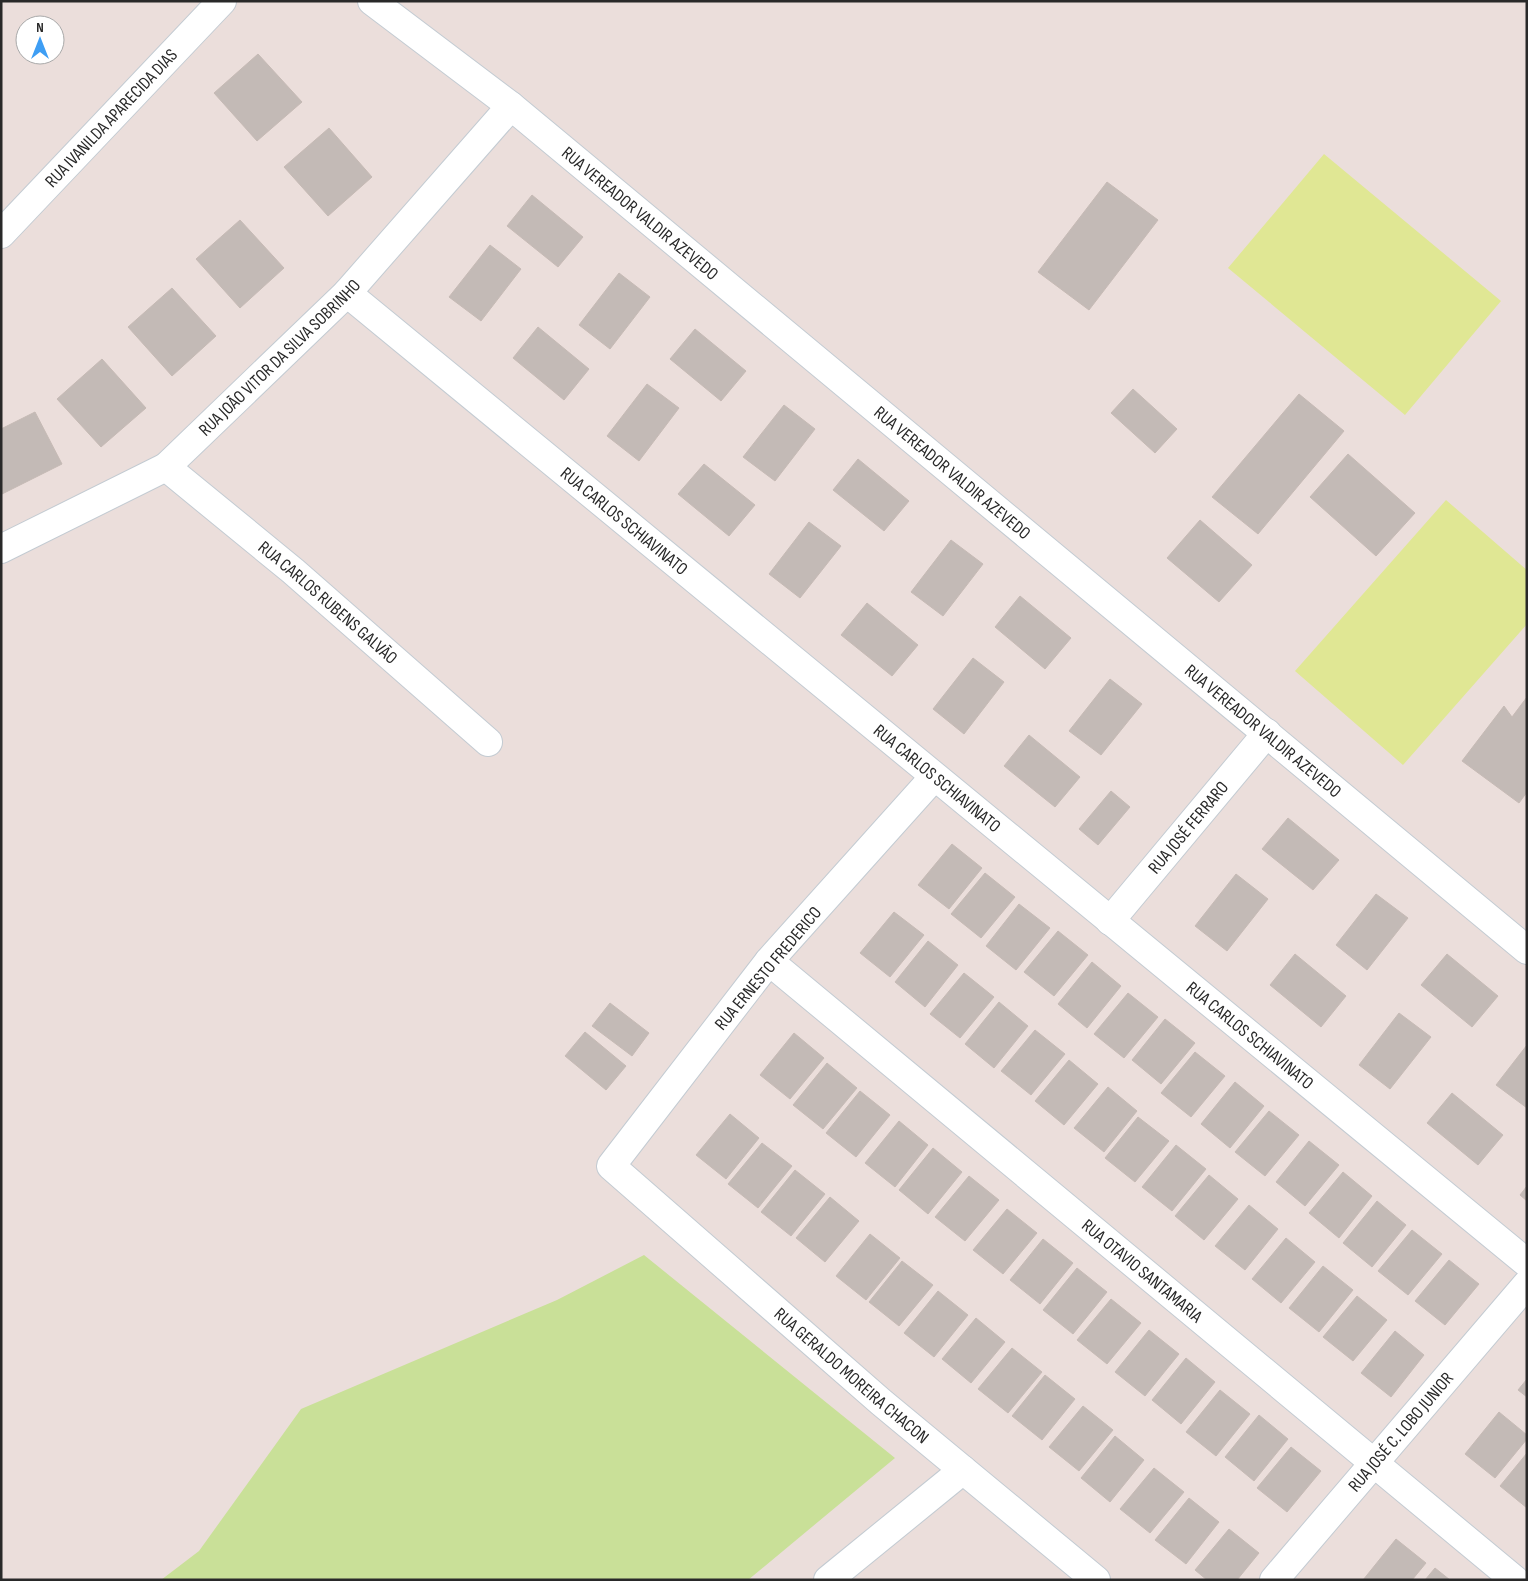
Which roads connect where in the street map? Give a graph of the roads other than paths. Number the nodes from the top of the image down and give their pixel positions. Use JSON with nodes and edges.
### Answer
{"nodes":[{"id":1,"x":222,"y":1,"type":"edge"},
{"id":2,"x":372,"y":1,"type":"edge"},
{"id":3,"x":511,"y":106,"type":"junction"},
{"id":4,"x":1,"y":234,"type":"edge"},
{"id":5,"x":347,"y":293,"type":"junction"},
{"id":6,"x":166,"y":467,"type":"junction"},
{"id":7,"x":1,"y":549,"type":"edge"},
{"id":8,"x":1267,"y":733,"type":"junction"},
{"id":9,"x":488,"y":742,"type":"dead end"},
{"id":10,"x":934,"y":777,"type":"junction"},
{"id":11,"x":1110,"y":921,"type":"junction"},
{"id":12,"x":1527,"y":950,"type":"edge"},
{"id":13,"x":769,"y":962,"type":"junction"},
{"id":14,"x":611,"y":1166,"type":"joint"},
{"id":15,"x":1527,"y":1264,"type":"edge"},
{"id":16,"x":1527,"y":1284,"type":"edge"},
{"id":17,"x":1374,"y":1463,"type":"junction"},
{"id":18,"x":963,"y":1470,"type":"junction"},
{"id":19,"x":828,"y":1580,"type":"edge"},
{"id":20,"x":1096,"y":1580,"type":"edge"},
{"id":21,"x":1274,"y":1580,"type":"edge"},
{"id":22,"x":1515,"y":1580,"type":"edge"}],
"edges":[{"from":1,"to":4,"type":"street","name":"RUA IVANILDA APARECIDA DIAS"},
{"from":2,"to":3,"type":"street","name":"RUA VEREADOR VALDIR AZEVEDO"},
{"from":3,"to":5,"type":"street","name":"RUA JOÃO VITOR DA SILVA SOBRINHO"},
{"from":3,"to":8,"type":"street","name":"RUA VEREADOR VALDIR AZEVEDO"},
{"from":5,"to":6,"type":"street","name":"RUA JOÃO VITOR DA SILVA SOBRINHO"},
{"from":5,"to":10,"type":"street","name":"RUA CARLOS SCHIAVINATO"},
{"from":6,"to":7,"type":"street","name":"RUA JOÃO VITOR DA SILVA SOBRINHO"},
{"from":6,"to":9,"type":"street","name":"RUA CARLOS RUBENS GALVÃO"},
{"from":8,"to":11,"type":"street","name":"RUA JOSÉ FERRARO"},
{"from":8,"to":12,"type":"street","name":"RUA VEREADOR VALDIR AZEVEDO"},
{"from":10,"to":11,"type":"street","name":"RUA CARLOS SCHIAVINATO"},
{"from":10,"to":13,"type":"street","name":"RUA ERNESTO FREDERICO"},
{"from":11,"to":15,"type":"street","name":"RUA CARLOS SCHIAVINATO"},
{"from":13,"to":14,"type":"street","name":"RUA ERNESTO FREDERICO"},
{"from":13,"to":17,"type":"street","name":"RUA OTAVIO SANTAMARIA"},
{"from":14,"to":18,"type":"street","name":"RUA GERALDO MOREIRA CHACON"},
{"from":16,"to":17,"type":"street","name":"RUA JOSÉ C. LOBO JUNIOR"},
{"from":17,"to":21,"type":"street","name":"RUA JOSÉ C. LOBO JUNIOR"},
{"from":17,"to":22,"type":"street","name":"RUA OTAVIO SANTAMARIA"},
{"from":18,"to":19,"type":"street"},
{"from":18,"to":20,"type":"street","name":"RUA GERALDO MOREIRA CHACON"}]}
